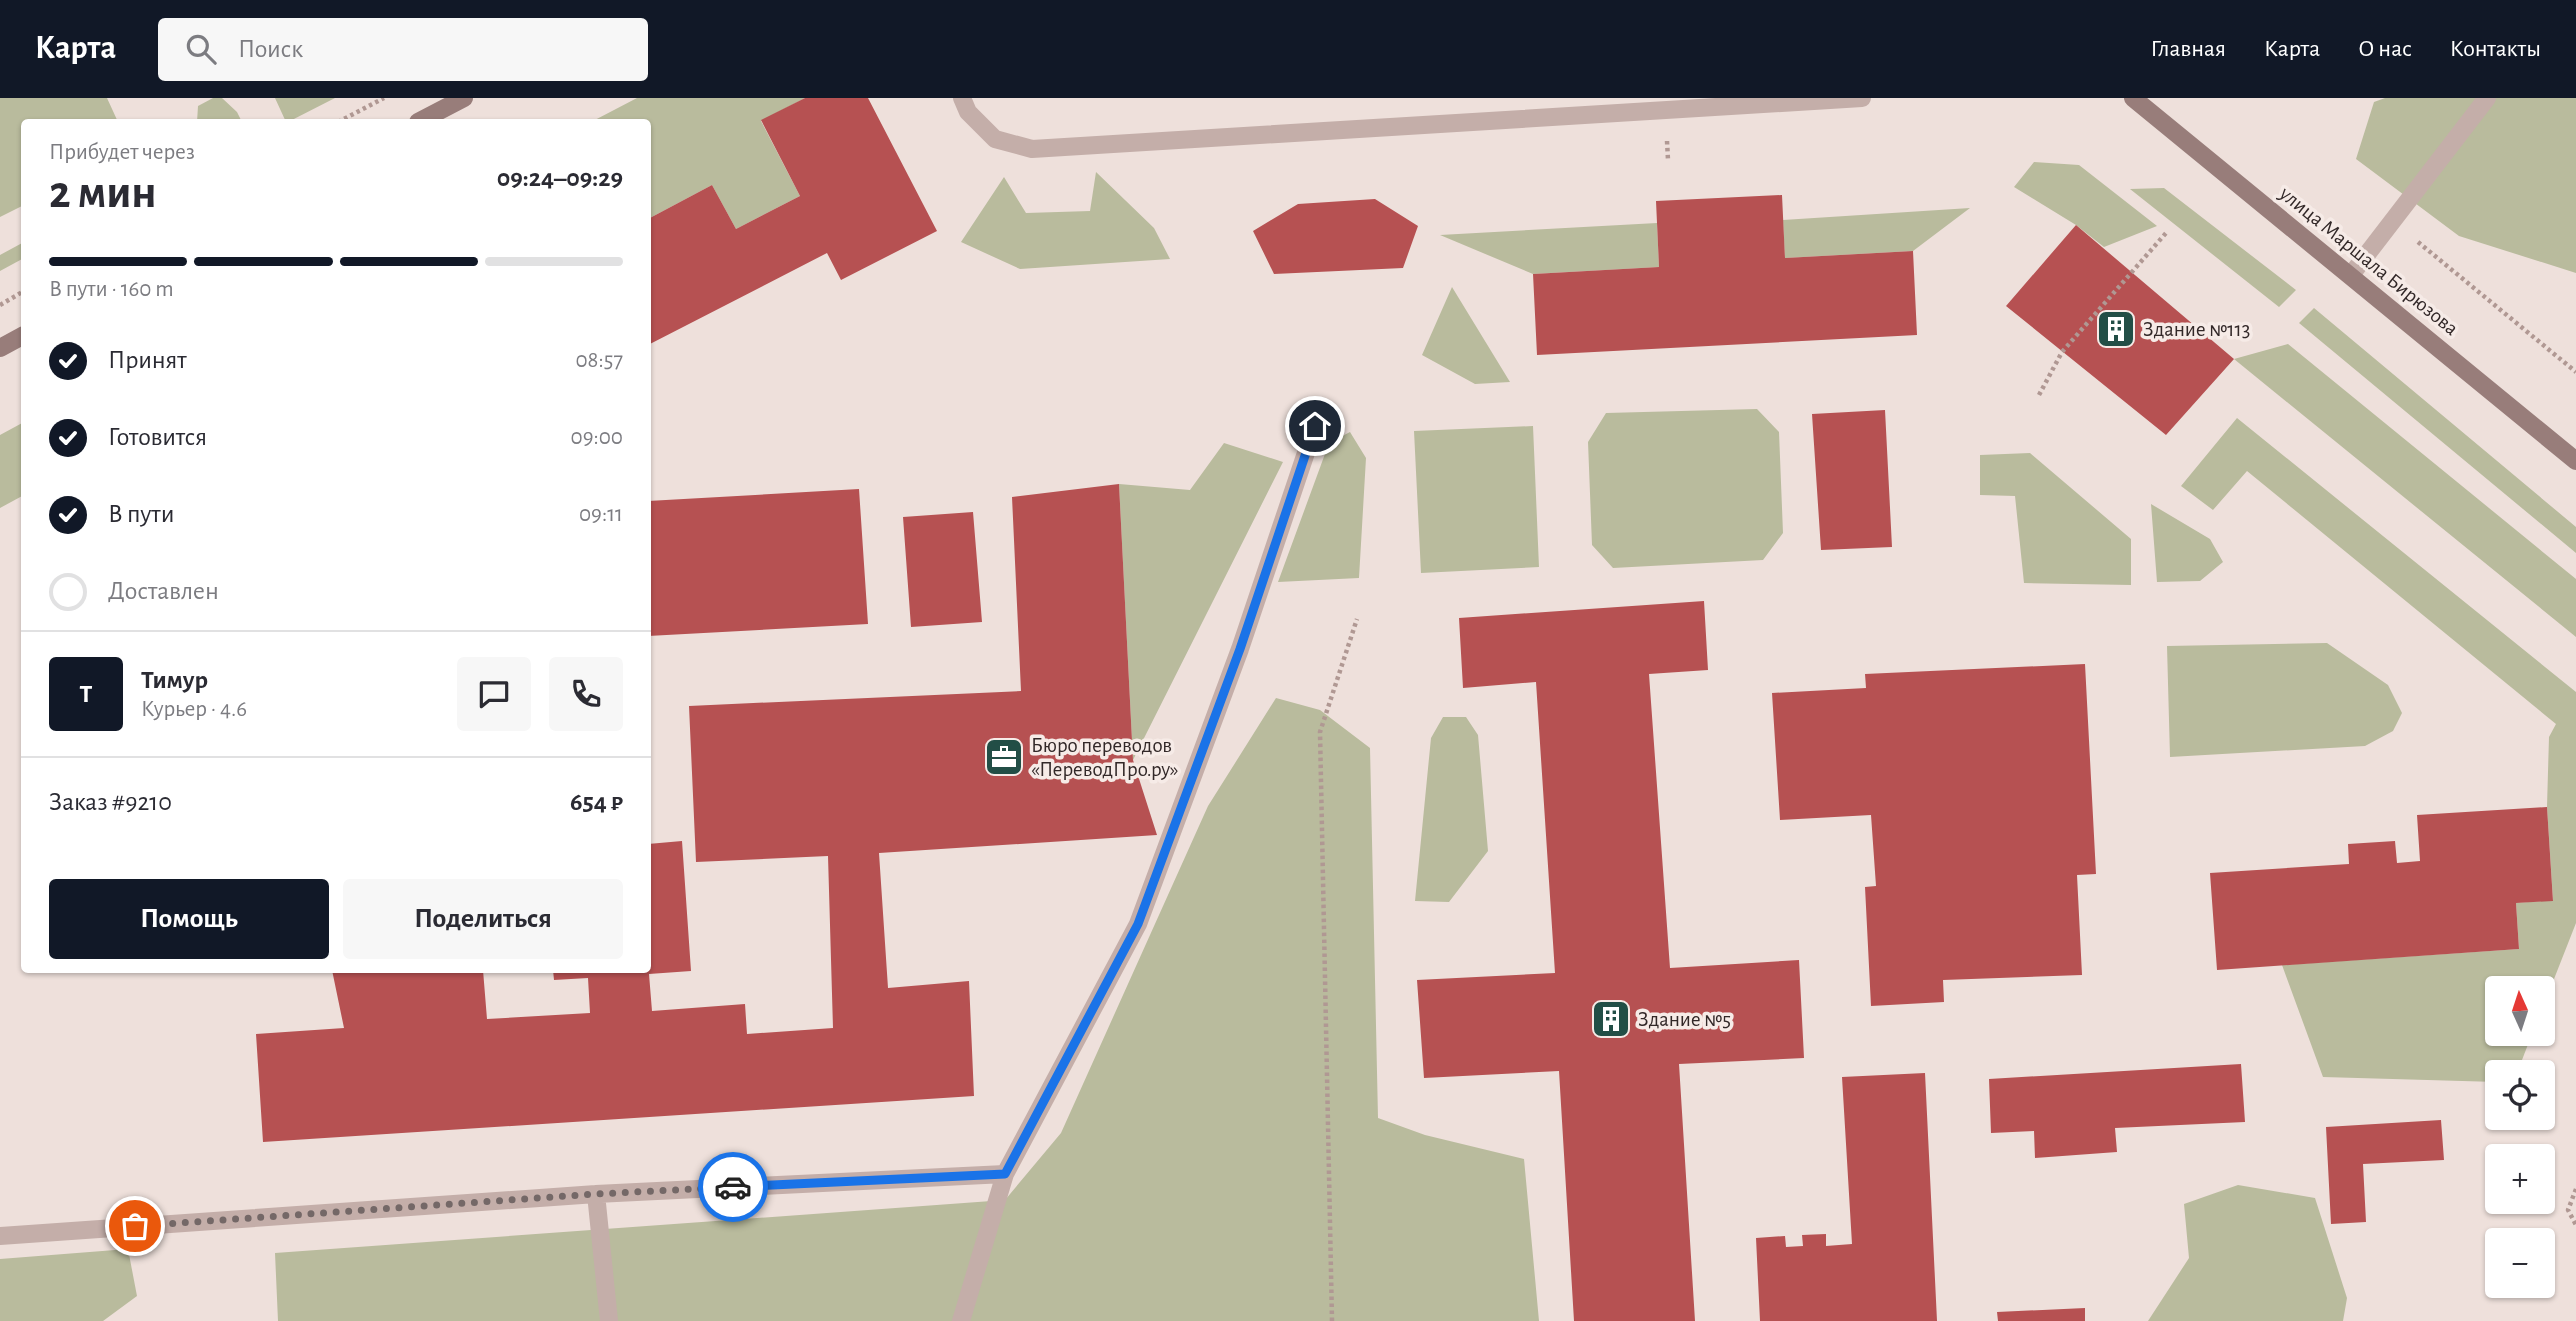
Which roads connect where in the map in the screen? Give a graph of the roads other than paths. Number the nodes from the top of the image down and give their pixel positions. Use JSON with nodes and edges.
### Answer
{"nodes":[{"id":1,"x":464,"y":98,"type":"edge"},
{"id":2,"x":962,"y":98,"type":"edge"},
{"id":3,"x":1862,"y":98,"type":"edge"},
{"id":4,"x":2133,"y":98,"type":"edge"},
{"id":5,"x":2487,"y":98,"type":"edge"},
{"id":6,"x":424,"y":119,"type":"edge"},
{"id":7,"x":2351,"y":275,"type":"junction"},
{"id":8,"x":21,"y":337,"type":"edge"},
{"id":9,"x":0,"y":348,"type":"edge"},
{"id":10,"x":1315,"y":426,"type":"dead end"},
{"id":11,"x":2576,"y":461,"type":"edge"},
{"id":12,"x":1005,"y":1174,"type":"junction"},
{"id":13,"x":596,"y":1194,"type":"junction"},
{"id":14,"x":0,"y":1236,"type":"edge"},
{"id":15,"x":609,"y":1321,"type":"edge"},
{"id":16,"x":961,"y":1321,"type":"edge"}],
"edges":[{"from":1,"to":6,"type":"main road"},
{"from":2,"to":3,"type":"lane"},
{"from":4,"to":7,"type":"main road","name":"улица Маршала Бирюзова"},
{"from":5,"to":7,"type":"lane"},
{"from":7,"to":11,"type":"main road","name":"улица Маршала Бирюзова"},
{"from":8,"to":9,"type":"main road"},
{"from":10,"to":12,"type":"lane"},
{"from":12,"to":13,"type":"lane"},
{"from":12,"to":16,"type":"lane"},
{"from":13,"to":14,"type":"lane"},
{"from":13,"to":15,"type":"lane"}]}
